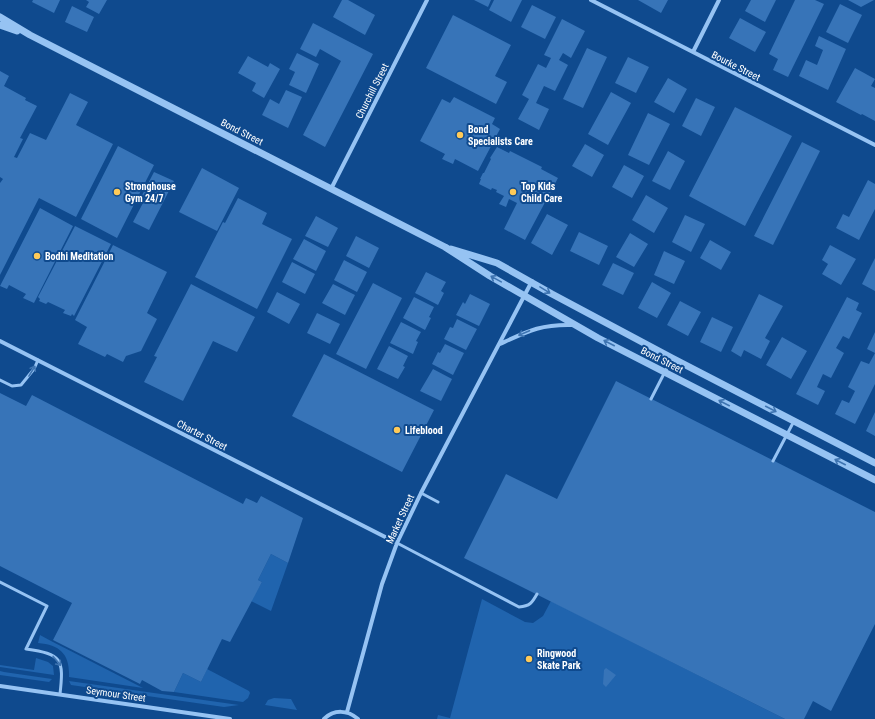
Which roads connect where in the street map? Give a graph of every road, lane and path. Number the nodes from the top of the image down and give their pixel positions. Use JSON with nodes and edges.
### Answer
{"nodes":[{"id":1,"x":427,"y":0,"type":"edge"},
{"id":2,"x":591,"y":0,"type":"edge"},
{"id":3,"x":719,"y":0,"type":"edge"},
{"id":4,"x":0,"y":18,"type":"edge"},
{"id":5,"x":0,"y":25,"type":"edge"},
{"id":6,"x":30,"y":36,"type":"junction"},
{"id":7,"x":693,"y":52,"type":"junction"},
{"id":8,"x":875,"y":145,"type":"edge"},
{"id":9,"x":331,"y":189,"type":"junction"},
{"id":10,"x":445,"y":247,"type":"junction"},
{"id":11,"x":532,"y":282,"type":"junction"},
{"id":12,"x":524,"y":296,"type":"junction"},
{"id":13,"x":576,"y":325,"type":"junction"},
{"id":14,"x":0,"y":341,"type":"edge"},
{"id":15,"x":499,"y":344,"type":"junction"},
{"id":16,"x":672,"y":358,"type":"junction"},
{"id":17,"x":38,"y":360,"type":"junction"},
{"id":18,"x":665,"y":372,"type":"junction"},
{"id":19,"x":0,"y":380,"type":"edge"},
{"id":20,"x":651,"y":399,"type":"dead end"},
{"id":21,"x":794,"y":421,"type":"junction"},
{"id":22,"x":787,"y":434,"type":"junction"},
{"id":23,"x":773,"y":461,"type":"dead end"},
{"id":24,"x":875,"y":463,"type":"edge"},
{"id":25,"x":875,"y":480,"type":"edge"},
{"id":26,"x":421,"y":493,"type":"junction"},
{"id":27,"x":438,"y":502,"type":"dead end"},
{"id":28,"x":397,"y":544,"type":"junction"},
{"id":29,"x":0,"y":582,"type":"edge"},
{"id":30,"x":537,"y":594,"type":"dead end"},
{"id":31,"x":0,"y":686,"type":"edge"},
{"id":32,"x":60,"y":694,"type":"junction"},
{"id":33,"x":347,"y":712,"type":"junction"},
{"id":34,"x":230,"y":719,"type":"edge"},
{"id":35,"x":324,"y":719,"type":"edge"},
{"id":36,"x":358,"y":719,"type":"edge"}],
"edges":[{"from":1,"to":9,"type":"street","name":"Churchill Street"},
{"from":2,"to":7,"type":"street","name":"Bourke Street"},
{"from":3,"to":7,"type":"street"},
{"from":4,"to":6,"type":"street","name":"Bond Street"},
{"from":5,"to":6,"type":"street","name":"Bond Street"},
{"from":6,"to":9,"type":"street","name":"Bond Street"},
{"from":7,"to":8,"type":"street","name":"Bourke Street"},
{"from":9,"to":10,"type":"street","name":"Bond Street"},
{"from":10,"to":11,"type":"street","name":"Bond Street"},
{"from":12,"to":10,"type":"street","name":"Bond Street","one_way":true},
{"from":11,"to":12,"type":"street","name":"Market Street"},
{"from":11,"to":16,"type":"street","name":"Bond Street","one_way":true},
{"from":12,"to":13,"type":"street","name":"Bond Street"},
{"from":12,"to":15,"type":"street","name":"Market Street"},
{"from":13,"to":15,"type":"street","one_way":true},
{"from":18,"to":13,"type":"street","name":"Bond Street","one_way":true},
{"from":14,"to":17,"type":"street","name":"Charter Street"},
{"from":15,"to":26,"type":"street","name":"Market Street"},
{"from":16,"to":18,"type":"lane"},
{"from":16,"to":21,"type":"street","name":"Bond Street","one_way":true},
{"from":19,"to":17,"type":"lane","one_way":true},
{"from":17,"to":28,"type":"street","name":"Charter Street"},
{"from":18,"to":20,"type":"lane"},
{"from":22,"to":18,"type":"street","name":"Bond Street","one_way":true},
{"from":21,"to":22,"type":"lane"},
{"from":21,"to":24,"type":"street","name":"Bond Street"},
{"from":22,"to":23,"type":"lane"},
{"from":25,"to":22,"type":"street","name":"Bond Street","one_way":true},
{"from":26,"to":27,"type":"lane"},
{"from":26,"to":28,"type":"street","name":"Market Street"},
{"from":28,"to":30,"type":"lane"},
{"from":28,"to":33,"type":"street","name":"Market Street"},
{"from":29,"to":32,"type":"lane","one_way":true},
{"from":31,"to":32,"type":"street","name":"Seymour Street"},
{"from":32,"to":34,"type":"street","name":"Seymour Street"},
{"from":33,"to":35,"type":"street"},
{"from":33,"to":36,"type":"street"}]}
